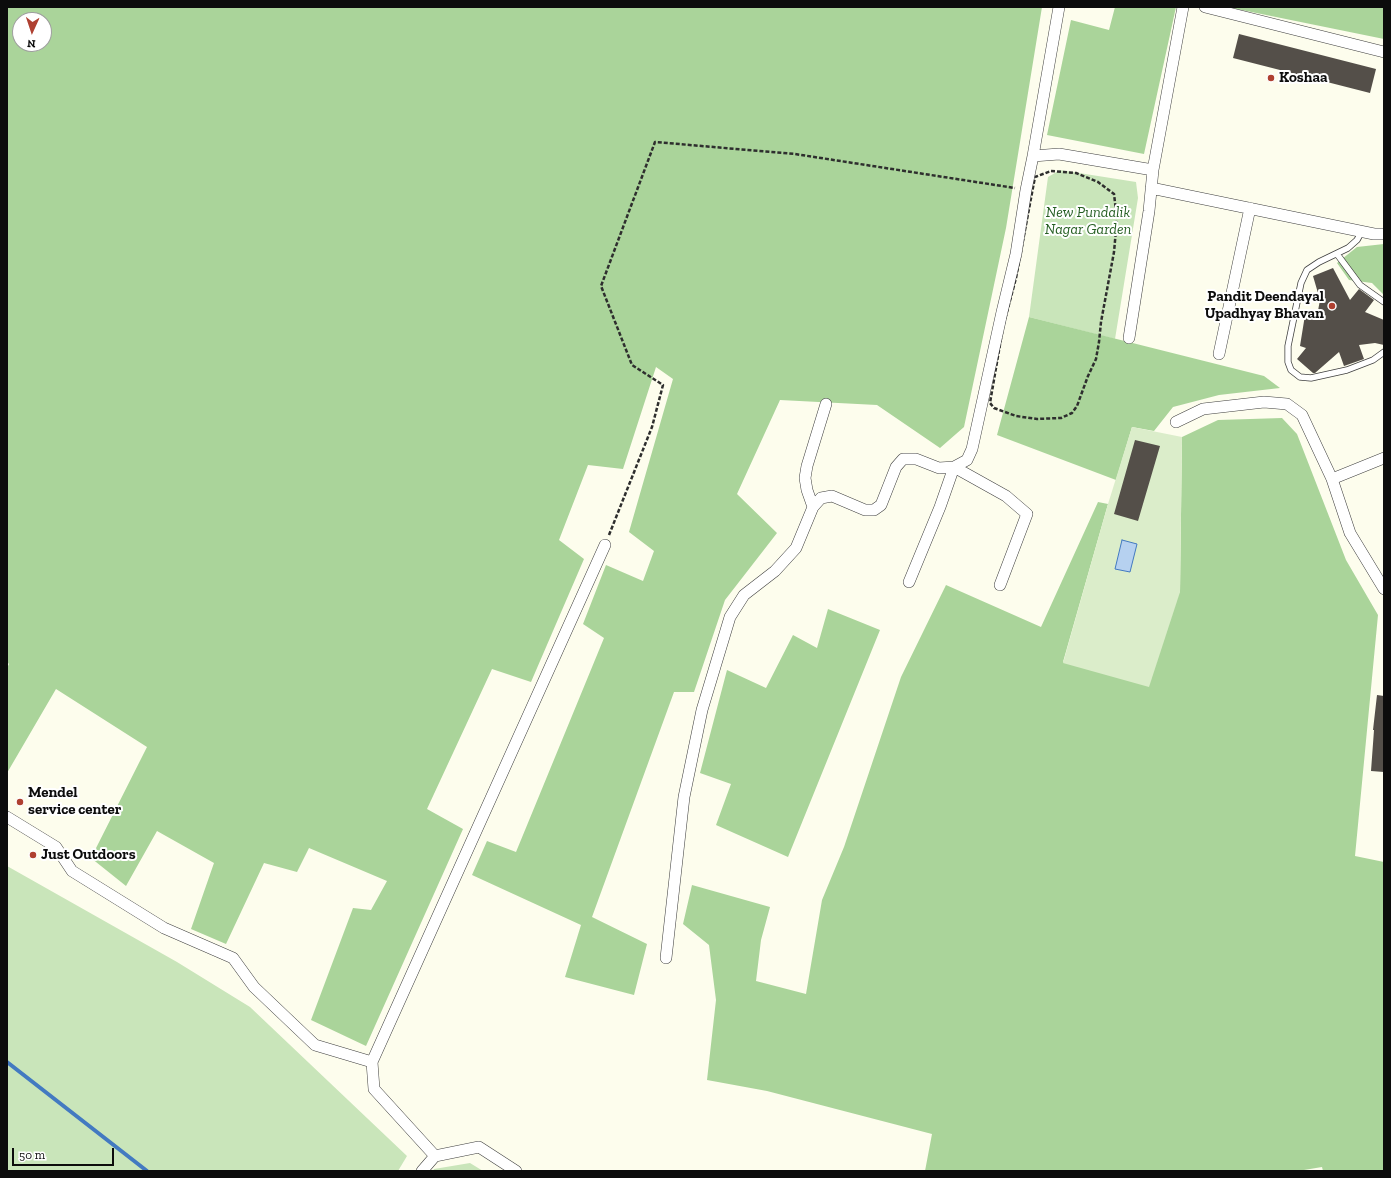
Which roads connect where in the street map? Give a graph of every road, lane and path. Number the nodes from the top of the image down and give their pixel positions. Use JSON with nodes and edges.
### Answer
{"nodes":[{"id":1,"x":1059,"y":7,"type":"edge"},
{"id":2,"x":1183,"y":7,"type":"edge"},
{"id":3,"x":1205,"y":7,"type":"edge"},
{"id":4,"x":1384,"y":52,"type":"edge"},
{"id":5,"x":1033,"y":156,"type":"junction"},
{"id":6,"x":1153,"y":170,"type":"junction"},
{"id":7,"x":1151,"y":188,"type":"junction"},
{"id":8,"x":1026,"y":190,"type":"junction"},
{"id":9,"x":1250,"y":208,"type":"junction"},
{"id":10,"x":1362,"y":231,"type":"junction"},
{"id":11,"x":1384,"y":234,"type":"edge"},
{"id":12,"x":1337,"y":254,"type":"junction"},
{"id":13,"x":1384,"y":302,"type":"edge"},
{"id":14,"x":1129,"y":338,"type":"dead end"},
{"id":15,"x":1384,"y":352,"type":"edge"},
{"id":16,"x":1219,"y":354,"type":"dead end"},
{"id":17,"x":990,"y":403,"type":"joint"},
{"id":18,"x":826,"y":404,"type":"dead end"},
{"id":19,"x":1176,"y":422,"type":"dead end"},
{"id":20,"x":1384,"y":458,"type":"edge"},
{"id":21,"x":954,"y":467,"type":"junction"},
{"id":22,"x":1332,"y":479,"type":"junction"},
{"id":23,"x":813,"y":507,"type":"junction"},
{"id":24,"x":605,"y":545,"type":"joint"},
{"id":25,"x":909,"y":582,"type":"dead end"},
{"id":26,"x":1000,"y":585,"type":"dead end"},
{"id":27,"x":1384,"y":589,"type":"edge"},
{"id":28,"x":7,"y":817,"type":"edge"},
{"id":29,"x":666,"y":958,"type":"dead end"},
{"id":30,"x":372,"y":1062,"type":"junction"},
{"id":31,"x":435,"y":1156,"type":"junction"},
{"id":32,"x":422,"y":1171,"type":"edge"},
{"id":33,"x":516,"y":1171,"type":"edge"}],
"edges":[{"from":1,"to":5,"type":"street"},
{"from":2,"to":6,"type":"street"},
{"from":3,"to":4,"type":"street"},
{"from":5,"to":6,"type":"street"},
{"from":5,"to":8,"type":"street"},
{"from":6,"to":7,"type":"street"},
{"from":7,"to":9,"type":"street"},
{"from":7,"to":14,"type":"street"},
{"from":8,"to":21,"type":"street"},
{"from":8,"to":24,"type":"path"},
{"from":9,"to":10,"type":"street"},
{"from":9,"to":16,"type":"street"},
{"from":10,"to":11,"type":"street"},
{"from":10,"to":12,"type":"lane"},
{"from":12,"to":13,"type":"lane"},
{"from":12,"to":15,"type":"lane"},
{"from":17,"to":17,"type":"path"},
{"from":18,"to":23,"type":"street"},
{"from":19,"to":22,"type":"street"},
{"from":20,"to":22,"type":"street"},
{"from":21,"to":23,"type":"street"},
{"from":21,"to":25,"type":"street"},
{"from":21,"to":26,"type":"street"},
{"from":22,"to":27,"type":"street"},
{"from":23,"to":29,"type":"street"},
{"from":24,"to":30,"type":"street"},
{"from":28,"to":30,"type":"street"},
{"from":30,"to":31,"type":"street"},
{"from":31,"to":32,"type":"street"},
{"from":31,"to":33,"type":"street"}]}
